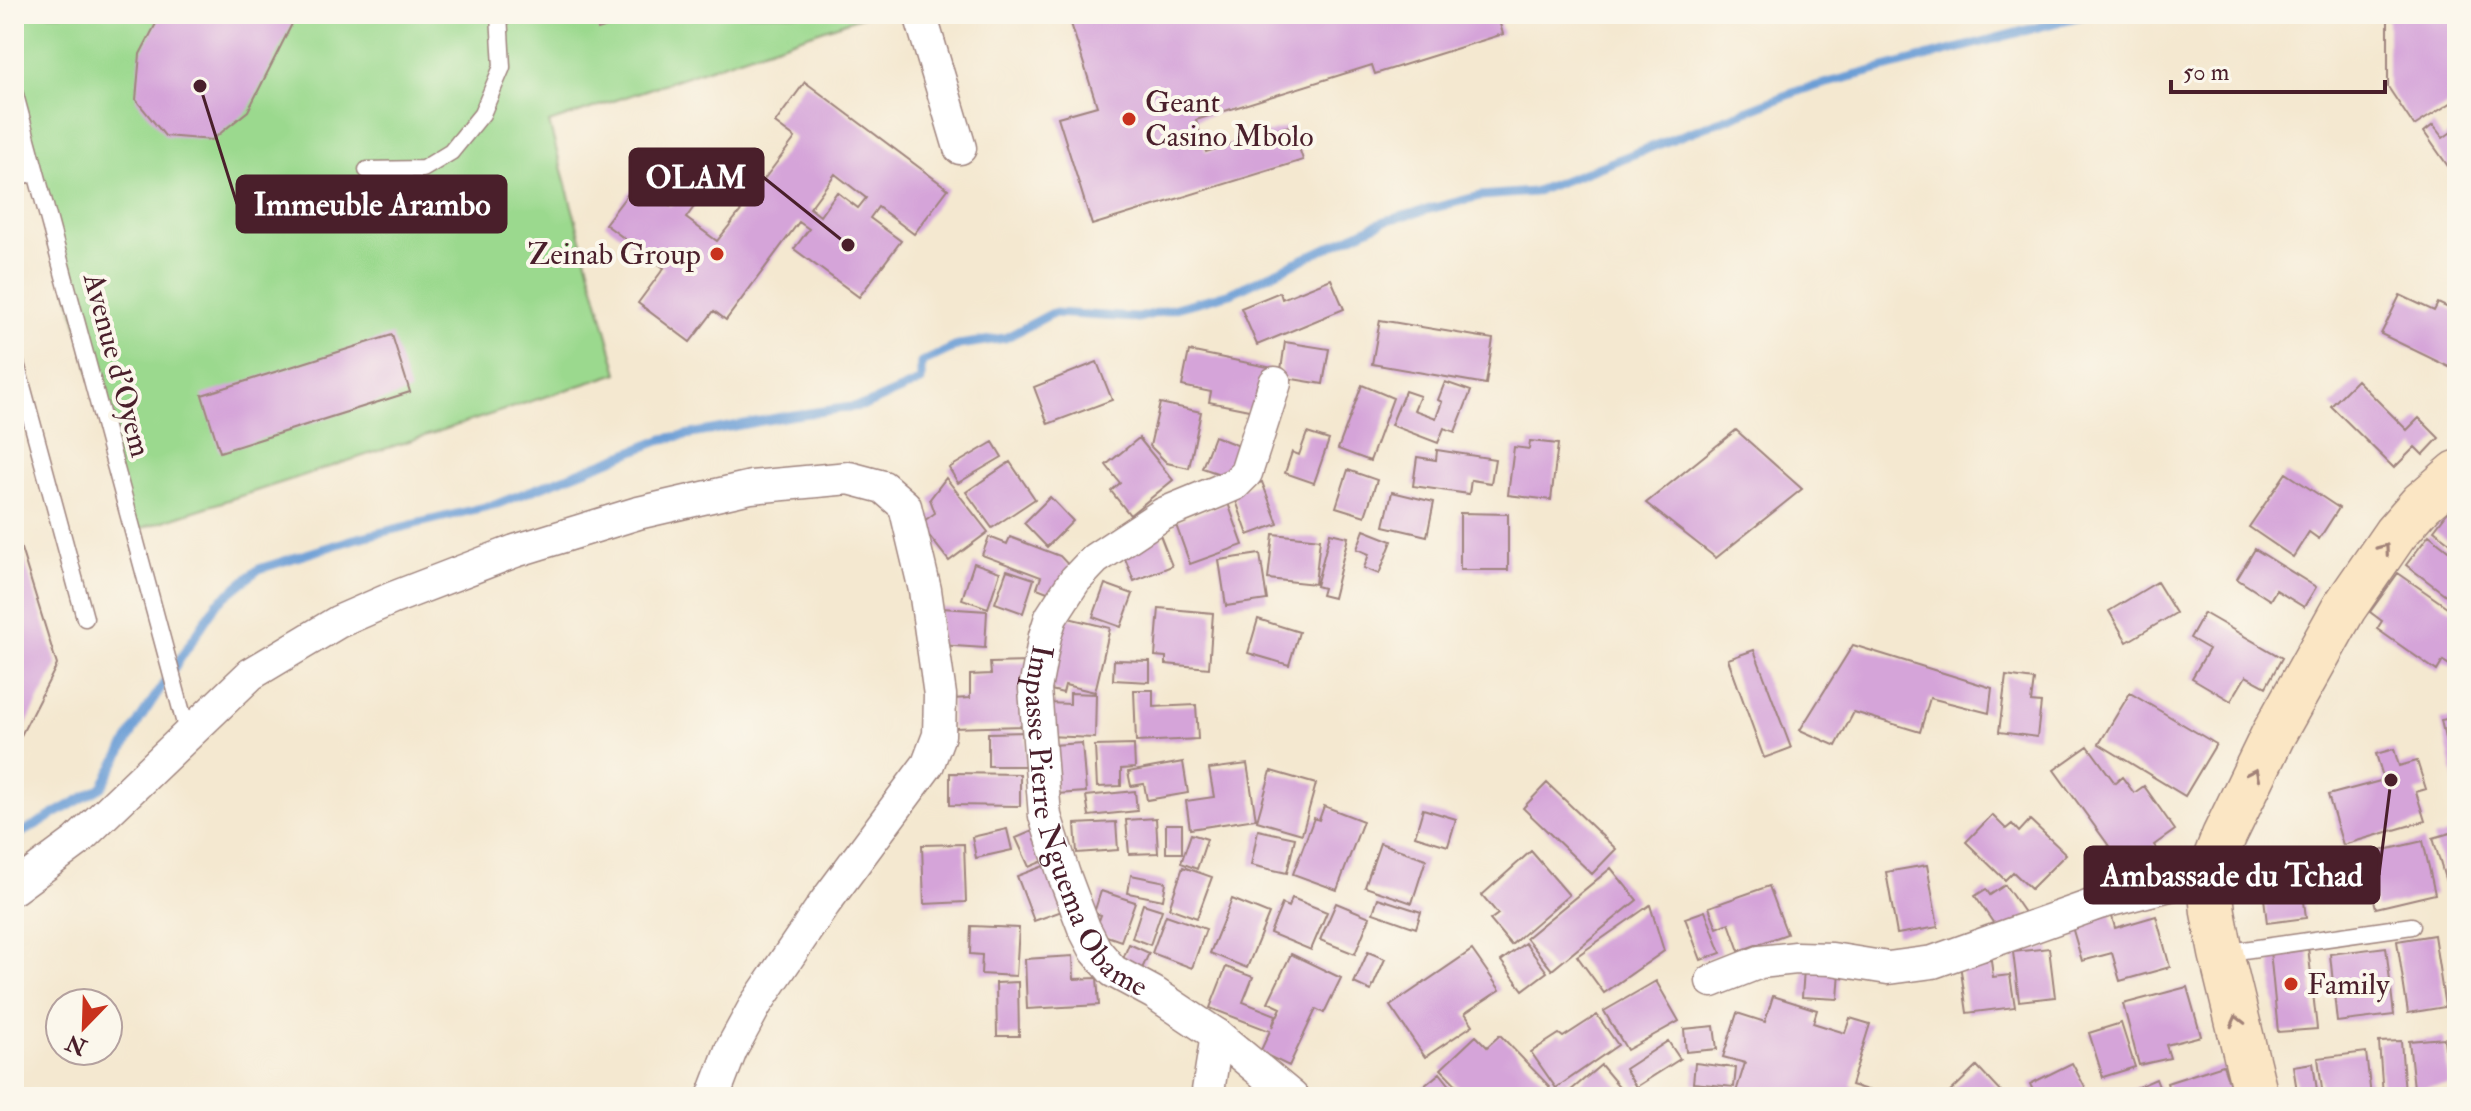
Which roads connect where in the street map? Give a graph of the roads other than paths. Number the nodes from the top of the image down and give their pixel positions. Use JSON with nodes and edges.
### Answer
{"nodes":[{"id":1,"x":499,"y":14,"type":"edge"},
{"id":2,"x":920,"y":14,"type":"edge"},
{"id":3,"x":14,"y":91,"type":"edge"},
{"id":4,"x":960,"y":148,"type":"dead end"},
{"id":5,"x":367,"y":170,"type":"dead end"},
{"id":6,"x":36,"y":173,"type":"junction"},
{"id":7,"x":14,"y":176,"type":"edge"},
{"id":8,"x":14,"y":356,"type":"edge"},
{"id":9,"x":1275,"y":383,"type":"dead end"},
{"id":10,"x":2457,"y":473,"type":"edge"},
{"id":11,"x":85,"y":618,"type":"dead end"},
{"id":12,"x":188,"y":735,"type":"junction"},
{"id":13,"x":2209,"y":875,"type":"junction"},
{"id":14,"x":14,"y":888,"type":"edge"},
{"id":15,"x":2412,"y":926,"type":"dead end"},
{"id":16,"x":2221,"y":953,"type":"junction"},
{"id":17,"x":1712,"y":981,"type":"dead end"},
{"id":18,"x":1217,"y":1035,"type":"junction"},
{"id":19,"x":713,"y":1097,"type":"edge"},
{"id":20,"x":1207,"y":1097,"type":"edge"},
{"id":21,"x":1292,"y":1097,"type":"edge"},
{"id":22,"x":2256,"y":1097,"type":"edge"}],
"edges":[{"from":1,"to":5,"type":"lane"},
{"from":2,"to":4,"type":"street"},
{"from":3,"to":6,"type":"lane","name":"Avenue d'Oyem"},
{"from":6,"to":7,"type":"lane"},
{"from":6,"to":12,"type":"lane","name":"Avenue d'Oyem"},
{"from":8,"to":11,"type":"lane"},
{"from":9,"to":18,"type":"street","name":"Impasse Pierre Nguema Obame"},
{"from":13,"to":10,"type":"main road","one_way":true},
{"from":12,"to":14,"type":"street"},
{"from":12,"to":19,"type":"street"},
{"from":13,"to":16,"type":"main road"},
{"from":13,"to":17,"type":"street"},
{"from":15,"to":16,"type":"lane"},
{"from":22,"to":16,"type":"main road","one_way":true},
{"from":18,"to":20,"type":"street"},
{"from":18,"to":21,"type":"street","name":"Impasse Pierre Nguema Obame"}]}
